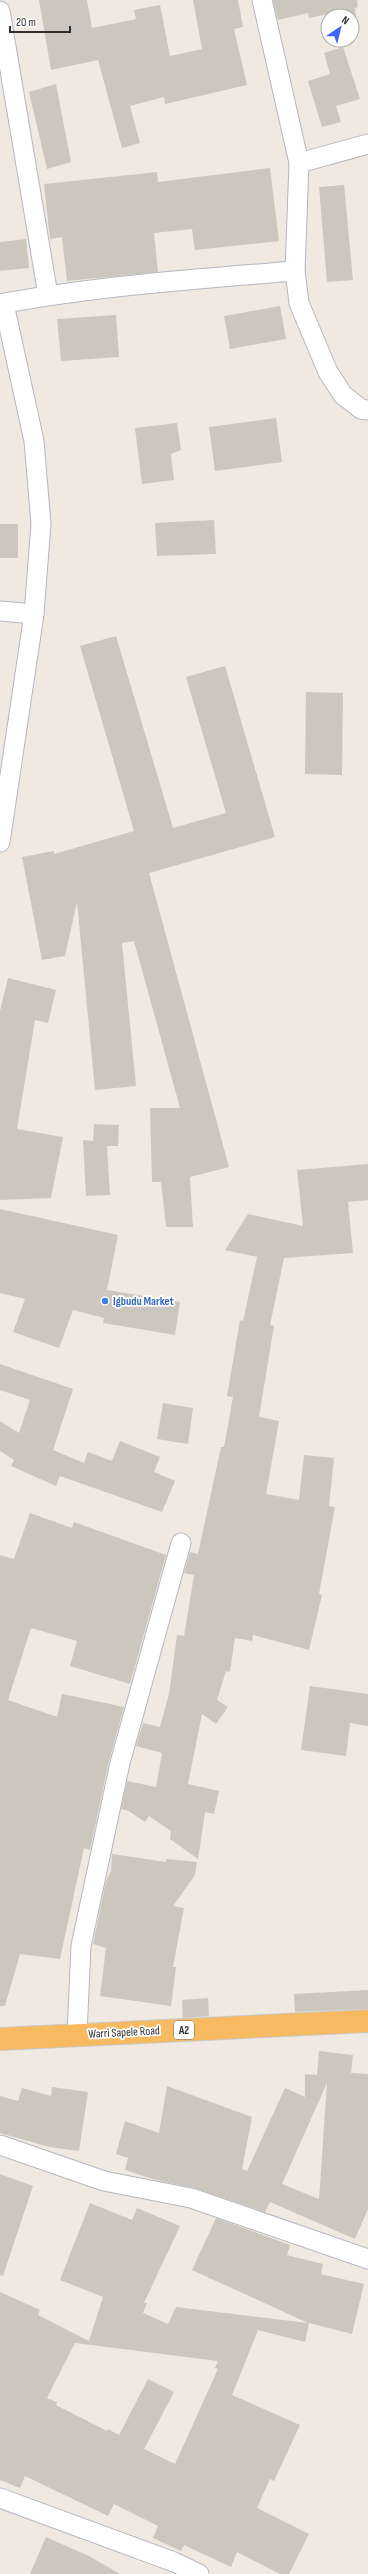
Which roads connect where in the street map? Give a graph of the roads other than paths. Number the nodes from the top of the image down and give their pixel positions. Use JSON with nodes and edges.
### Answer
{"nodes":[{"id":1,"x":262,"y":0,"type":"edge"},
{"id":2,"x":0,"y":11,"type":"edge"},
{"id":3,"x":368,"y":144,"type":"edge"},
{"id":4,"x":299,"y":163,"type":"junction"},
{"id":5,"x":295,"y":271,"type":"junction"},
{"id":6,"x":48,"y":295,"type":"junction"},
{"id":7,"x":2,"y":304,"type":"edge"},
{"id":8,"x":368,"y":410,"type":"edge"},
{"id":9,"x":0,"y":611,"type":"edge"},
{"id":10,"x":34,"y":614,"type":"junction"},
{"id":11,"x":0,"y":842,"type":"edge"},
{"id":12,"x":181,"y":1543,"type":"dead end"},
{"id":13,"x":368,"y":2021,"type":"edge"},
{"id":14,"x":77,"y":2034,"type":"junction"},
{"id":15,"x":0,"y":2039,"type":"edge"},
{"id":16,"x":0,"y":2145,"type":"edge"},
{"id":17,"x":368,"y":2259,"type":"edge"},
{"id":18,"x":0,"y":2498,"type":"edge"},
{"id":19,"x":200,"y":2574,"type":"edge"}],
"edges":[{"from":1,"to":4,"type":"street"},
{"from":2,"to":6,"type":"street"},
{"from":3,"to":4,"type":"street"},
{"from":4,"to":5,"type":"street"},
{"from":5,"to":6,"type":"street"},
{"from":5,"to":8,"type":"street"},
{"from":6,"to":7,"type":"street"},
{"from":7,"to":10,"type":"street"},
{"from":9,"to":10,"type":"street"},
{"from":10,"to":11,"type":"street"},
{"from":12,"to":14,"type":"street"},
{"from":13,"to":14,"type":"highway","name":"Warri Sapele Road","number":"A2"},
{"from":14,"to":15,"type":"highway","name":"Warri Sapele Road","number":"A2"},
{"from":16,"to":17,"type":"street"},
{"from":18,"to":19,"type":"street"}]}
